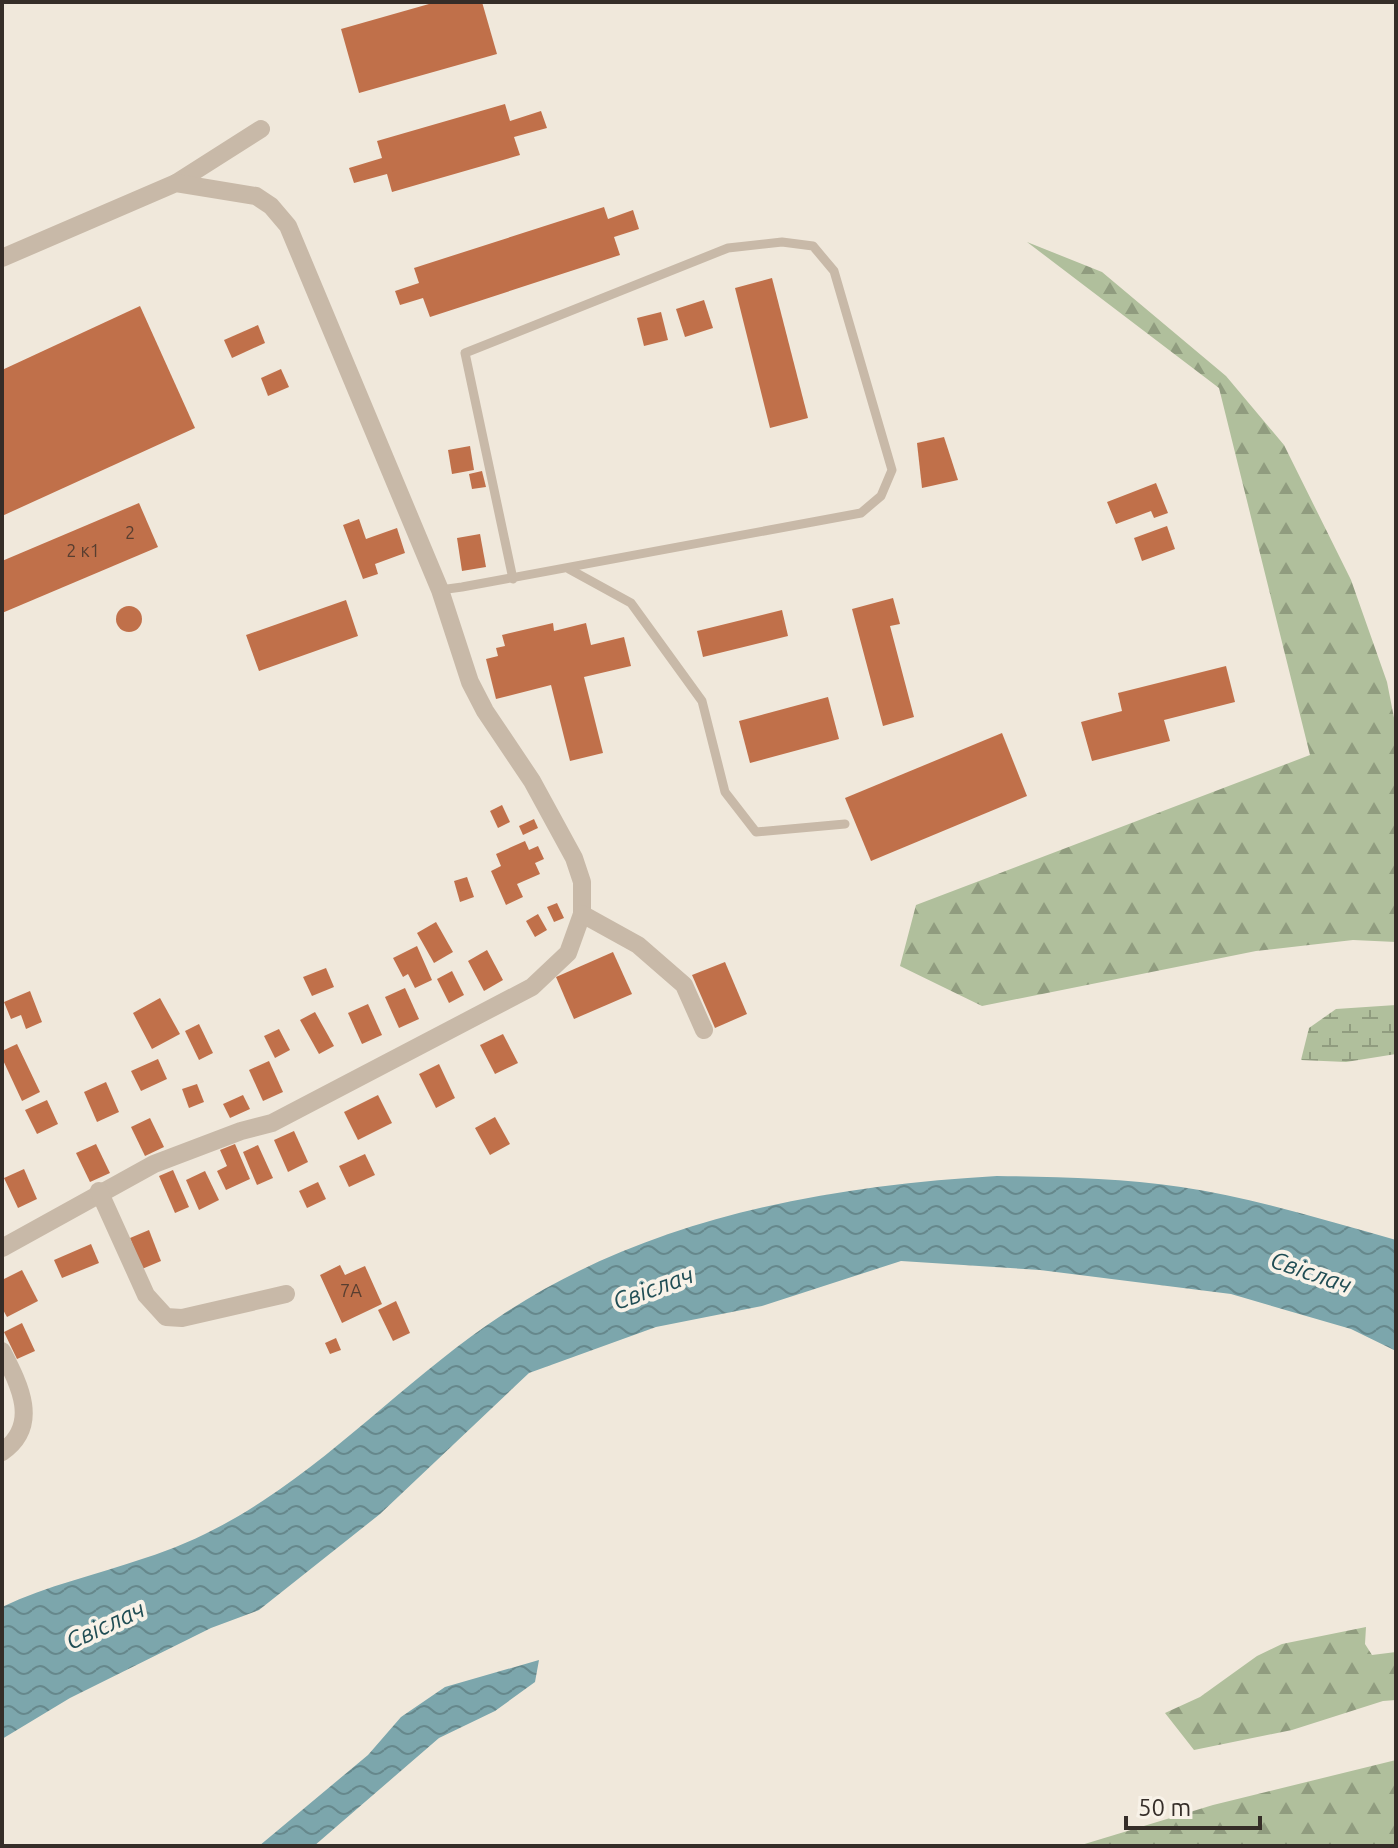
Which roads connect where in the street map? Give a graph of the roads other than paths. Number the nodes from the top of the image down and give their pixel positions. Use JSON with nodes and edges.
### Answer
{"nodes":[{"id":1,"x":261,"y":129,"type":"dead end"},
{"id":2,"x":176,"y":183,"type":"junction"},
{"id":3,"x":2,"y":258,"type":"edge"},
{"id":4,"x":569,"y":569,"type":"junction"},
{"id":5,"x":513,"y":579,"type":"junction"},
{"id":6,"x":440,"y":590,"type":"junction"},
{"id":7,"x":845,"y":824,"type":"dead end"},
{"id":8,"x":582,"y":914,"type":"junction"},
{"id":9,"x":704,"y":1030,"type":"dead end"},
{"id":10,"x":99,"y":1191,"type":"junction"},
{"id":11,"x":2,"y":1248,"type":"edge"},
{"id":12,"x":286,"y":1294,"type":"dead end"},
{"id":13,"x":2,"y":1351,"type":"edge"},
{"id":14,"x":2,"y":1452,"type":"edge"}],
"edges":[{"from":1,"to":2,"type":"street"},
{"from":2,"to":3,"type":"street"},
{"from":2,"to":6,"type":"street"},
{"from":4,"to":5,"type":"lane"},
{"from":4,"to":5,"type":"lane"},
{"from":4,"to":7,"type":"lane"},
{"from":5,"to":6,"type":"lane"},
{"from":6,"to":8,"type":"street"},
{"from":8,"to":9,"type":"street"},
{"from":8,"to":10,"type":"street"},
{"from":10,"to":11,"type":"street"},
{"from":10,"to":12,"type":"street"},
{"from":13,"to":14,"type":"street"}]}
